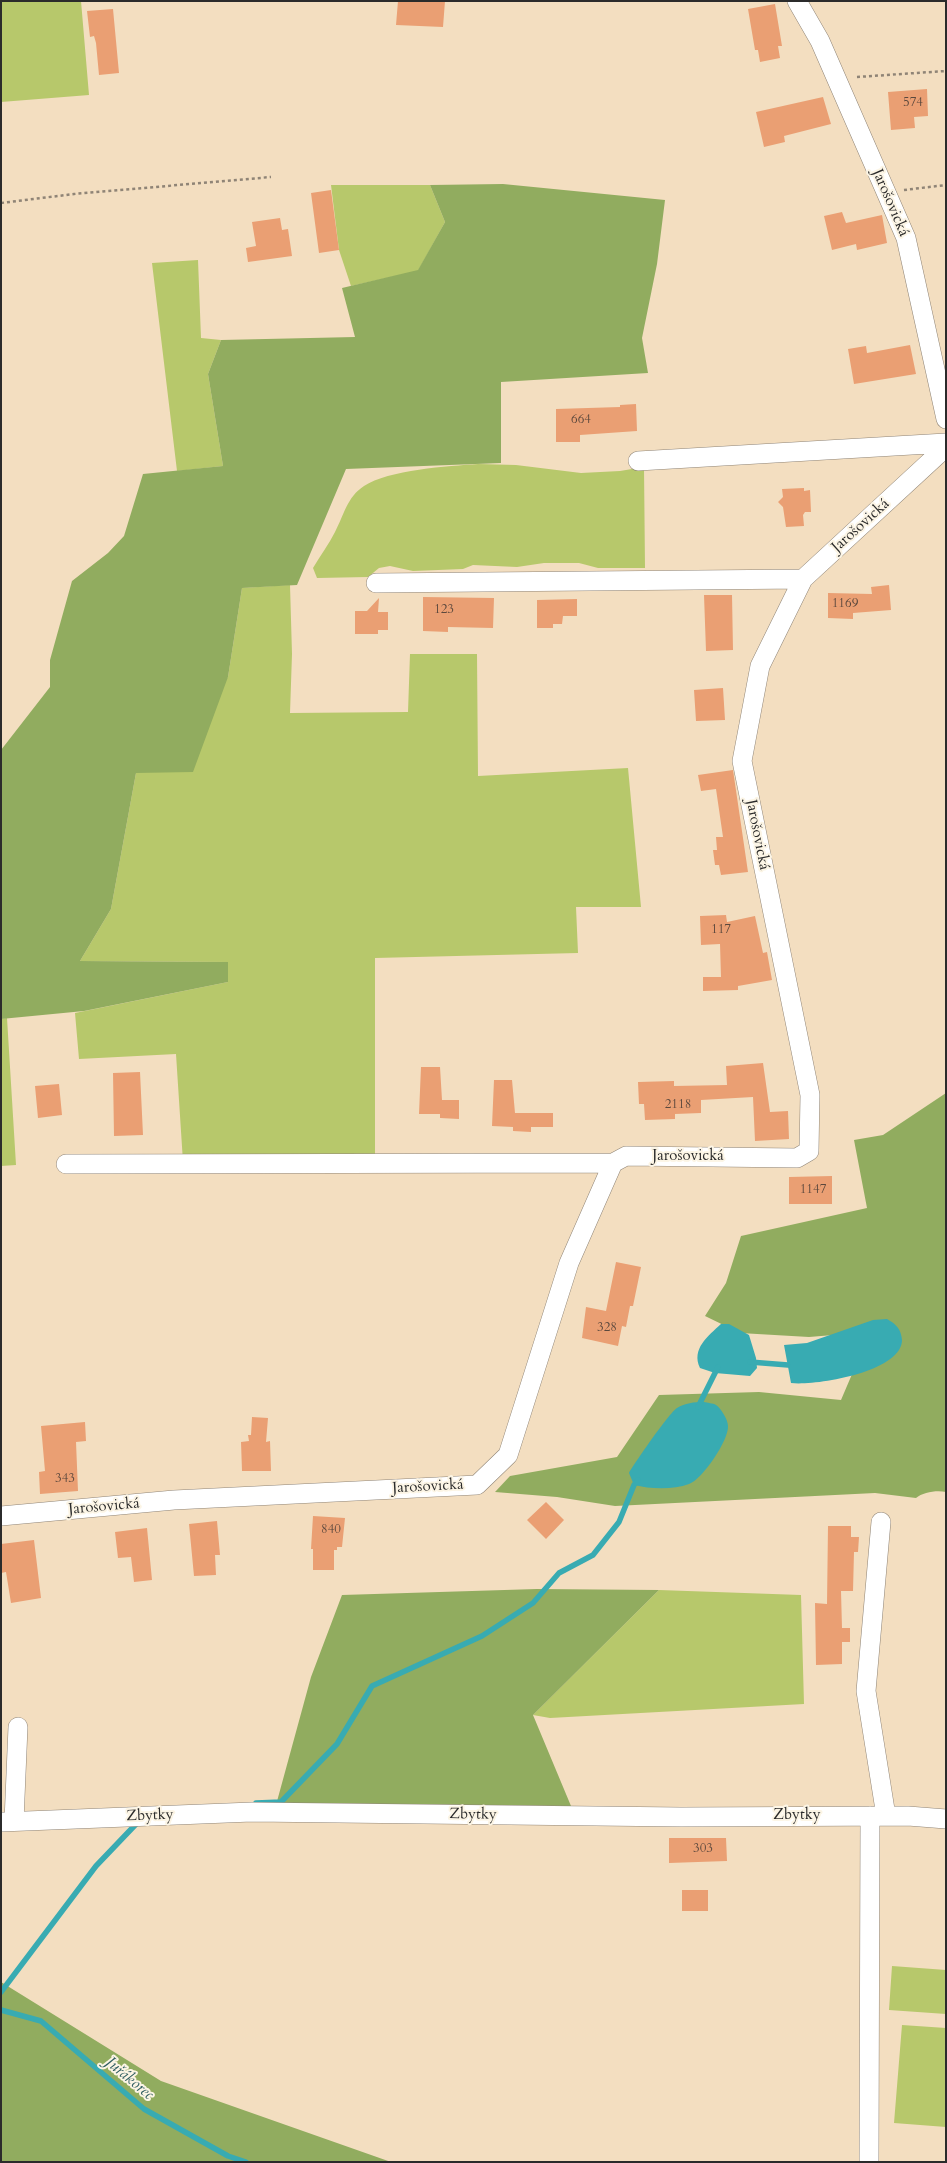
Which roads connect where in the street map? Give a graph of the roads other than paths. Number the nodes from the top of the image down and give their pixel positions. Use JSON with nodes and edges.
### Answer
{"nodes":[{"id":1,"x":797,"y":1,"type":"edge"},
{"id":2,"x":946,"y":419,"type":"edge"},
{"id":3,"x":946,"y":443,"type":"edge"},
{"id":4,"x":946,"y":448,"type":"edge"},
{"id":5,"x":638,"y":461,"type":"dead end"},
{"id":6,"x":803,"y":578,"type":"junction"},
{"id":7,"x":376,"y":583,"type":"dead end"},
{"id":8,"x":613,"y":1163,"type":"junction"},
{"id":9,"x":66,"y":1164,"type":"dead end"},
{"id":10,"x":1,"y":1516,"type":"edge"},
{"id":11,"x":881,"y":1522,"type":"dead end"},
{"id":12,"x":18,"y":1726,"type":"dead end"},
{"id":13,"x":878,"y":1816,"type":"junction"},
{"id":14,"x":946,"y":1819,"type":"edge"},
{"id":15,"x":8,"y":1822,"type":"edge"},
{"id":16,"x":869,"y":2162,"type":"edge"}],
"edges":[{"from":1,"to":2,"type":"street","name":"Jarošovická"},
{"from":3,"to":5,"type":"street"},
{"from":4,"to":6,"type":"street","name":"Jarošovická"},
{"from":6,"to":7,"type":"street"},
{"from":6,"to":8,"type":"street","name":"Jarošovická"},
{"from":8,"to":9,"type":"street"},
{"from":8,"to":10,"type":"street","name":"Jarošovická"},
{"from":11,"to":13,"type":"street"},
{"from":12,"to":15,"type":"street"},
{"from":13,"to":14,"type":"street","name":"Zbytky"},
{"from":13,"to":15,"type":"street","name":"Zbytky"},
{"from":13,"to":16,"type":"street"}]}
